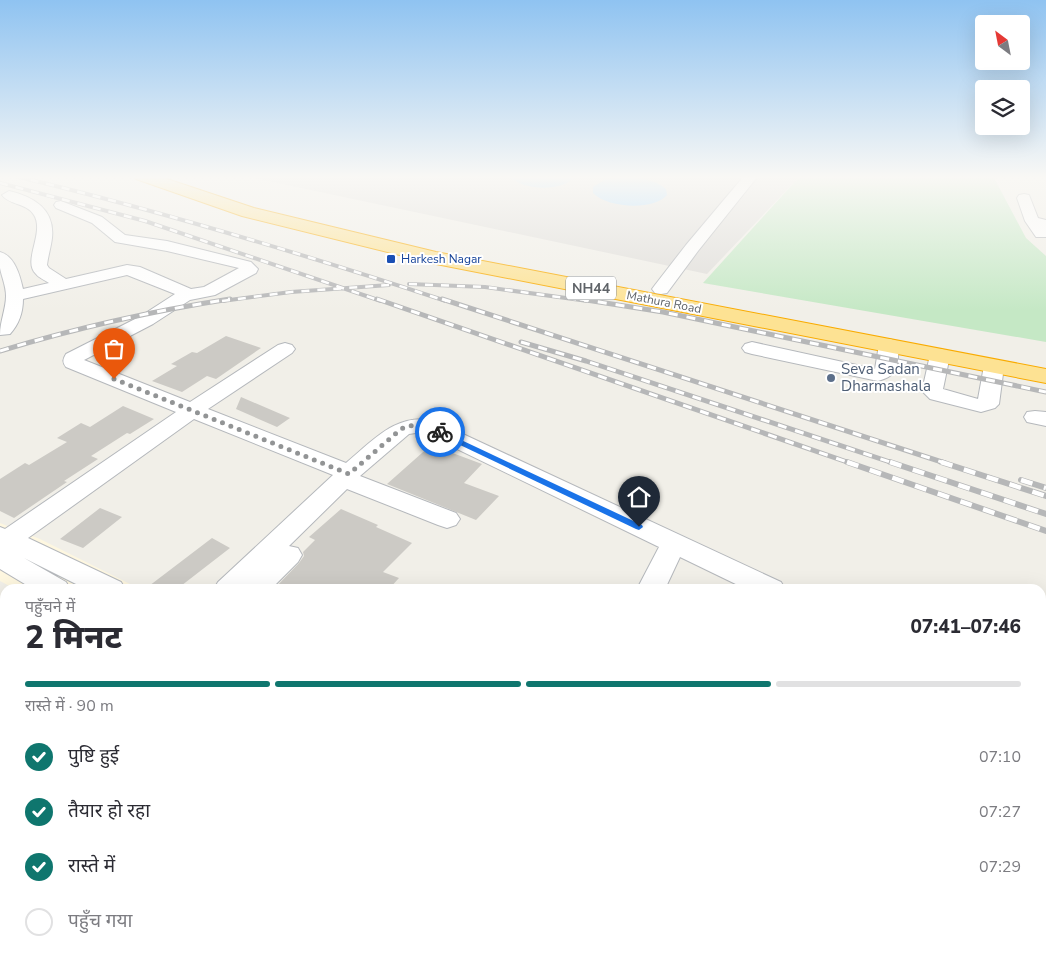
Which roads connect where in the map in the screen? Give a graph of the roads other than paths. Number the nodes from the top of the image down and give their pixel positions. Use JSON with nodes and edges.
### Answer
{"nodes":[{"id":1,"x":45,"y":221,"type":"edge"},
{"id":2,"x":98,"y":221,"type":"edge"},
{"id":3,"x":284,"y":221,"type":"edge"},
{"id":4,"x":333,"y":221,"type":"edge"},
{"id":5,"x":715,"y":221,"type":"edge"},
{"id":6,"x":0,"y":257,"type":"edge"},
{"id":7,"x":64,"y":285,"type":"junction"},
{"id":8,"x":661,"y":289,"type":"junction"},
{"id":9,"x":14,"y":296,"type":"junction"},
{"id":10,"x":184,"y":296,"type":"junction"},
{"id":11,"x":3,"y":330,"type":"dead end"},
{"id":12,"x":889,"y":345,"type":"junction"},
{"id":13,"x":752,"y":348,"type":"dead end"},
{"id":14,"x":285,"y":349,"type":"dead end"},
{"id":15,"x":940,"y":355,"type":"junction"},
{"id":16,"x":1046,"y":361,"type":"edge"},
{"id":17,"x":994,"y":366,"type":"junction"},
{"id":18,"x":1046,"y":376,"type":"edge"},
{"id":19,"x":192,"y":410,"type":"junction"},
{"id":20,"x":346,"y":476,"type":"junction"},
{"id":21,"x":447,"y":518,"type":"dead end"},
{"id":22,"x":2,"y":544,"type":"edge"},
{"id":23,"x":674,"y":544,"type":"junction"},
{"id":24,"x":289,"y":555,"type":"dead end"},
{"id":25,"x":50,"y":584,"type":"edge"},
{"id":26,"x":99,"y":584,"type":"edge"},
{"id":27,"x":233,"y":584,"type":"edge"},
{"id":28,"x":259,"y":584,"type":"edge"},
{"id":29,"x":654,"y":584,"type":"edge"},
{"id":30,"x":760,"y":584,"type":"edge"}],
"edges":[{"from":1,"to":7,"type":"street"},
{"from":2,"to":10,"type":"street"},
{"from":3,"to":12,"type":"highway","name":"Mathura Road","number":"NH44"},
{"from":4,"to":8,"type":"highway","name":"Mathura Road","number":"NH44"},
{"from":5,"to":8,"type":"street"},
{"from":6,"to":9,"type":"street"},
{"from":7,"to":9,"type":"street"},
{"from":7,"to":10,"type":"street"},
{"from":8,"to":16,"type":"highway","name":"Mathura Road","number":"NH44"},
{"from":9,"to":11,"type":"street"},
{"from":10,"to":19,"type":"street"},
{"from":12,"to":13,"type":"street"},
{"from":12,"to":15,"type":"highway","name":"Mathura Road","number":"NH44"},
{"from":14,"to":19,"type":"street"},
{"from":15,"to":17,"type":"highway","name":"Mathura Road","number":"NH44"},
{"from":15,"to":17,"type":"street"},
{"from":17,"to":18,"type":"highway","name":"Mathura Road","number":"NH44"},
{"from":19,"to":20,"type":"street"},
{"from":19,"to":22,"type":"street"},
{"from":20,"to":21,"type":"street"},
{"from":20,"to":23,"type":"street"},
{"from":20,"to":27,"type":"street"},
{"from":22,"to":25,"type":"street"},
{"from":22,"to":26,"type":"street"},
{"from":23,"to":29,"type":"street"},
{"from":23,"to":30,"type":"street"},
{"from":24,"to":28,"type":"street"}]}
